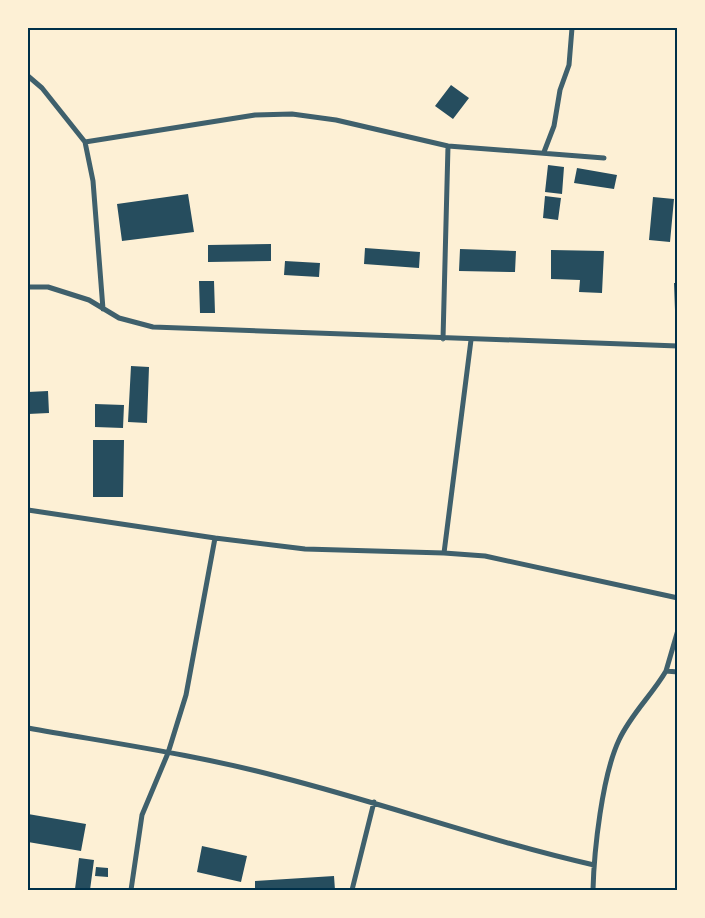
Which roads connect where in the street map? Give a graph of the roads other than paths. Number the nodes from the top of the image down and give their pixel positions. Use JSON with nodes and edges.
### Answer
{"nodes":[{"id":1,"x":572,"y":28,"type":"edge"},
{"id":2,"x":28,"y":76,"type":"edge"},
{"id":3,"x":85,"y":142,"type":"junction"},
{"id":4,"x":448,"y":146,"type":"junction"},
{"id":5,"x":544,"y":152,"type":"junction"},
{"id":6,"x":604,"y":158,"type":"dead end"},
{"id":7,"x":28,"y":287,"type":"edge"},
{"id":8,"x":103,"y":309,"type":"junction"},
{"id":9,"x":444,"y":338,"type":"junction"},
{"id":10,"x":471,"y":340,"type":"junction"},
{"id":11,"x":678,"y":346,"type":"edge"},
{"id":12,"x":28,"y":510,"type":"edge"},
{"id":13,"x":215,"y":538,"type":"junction"},
{"id":14,"x":444,"y":553,"type":"junction"},
{"id":15,"x":678,"y":598,"type":"edge"},
{"id":16,"x":678,"y":630,"type":"edge"},
{"id":17,"x":666,"y":671,"type":"junction"},
{"id":18,"x":678,"y":672,"type":"edge"},
{"id":19,"x":28,"y":728,"type":"edge"},
{"id":20,"x":168,"y":753,"type":"junction"},
{"id":21,"x":374,"y":802,"type":"junction"},
{"id":22,"x":594,"y":865,"type":"junction"},
{"id":23,"x":131,"y":890,"type":"edge"},
{"id":24,"x":352,"y":890,"type":"edge"},
{"id":25,"x":593,"y":890,"type":"edge"}],
"edges":[{"from":1,"to":5,"type":"street"},
{"from":2,"to":3,"type":"street"},
{"from":3,"to":4,"type":"street"},
{"from":3,"to":8,"type":"street"},
{"from":4,"to":5,"type":"street"},
{"from":4,"to":9,"type":"street"},
{"from":5,"to":6,"type":"street"},
{"from":7,"to":8,"type":"street"},
{"from":8,"to":9,"type":"street"},
{"from":9,"to":10,"type":"street"},
{"from":10,"to":11,"type":"street"},
{"from":10,"to":14,"type":"street"},
{"from":12,"to":13,"type":"street"},
{"from":13,"to":14,"type":"street"},
{"from":13,"to":20,"type":"street"},
{"from":14,"to":15,"type":"street"},
{"from":16,"to":17,"type":"street"},
{"from":17,"to":18,"type":"street"},
{"from":17,"to":22,"type":"street"},
{"from":19,"to":20,"type":"street"},
{"from":20,"to":21,"type":"street"},
{"from":20,"to":23,"type":"street"},
{"from":21,"to":22,"type":"street"},
{"from":21,"to":24,"type":"street"},
{"from":22,"to":25,"type":"street"}]}
